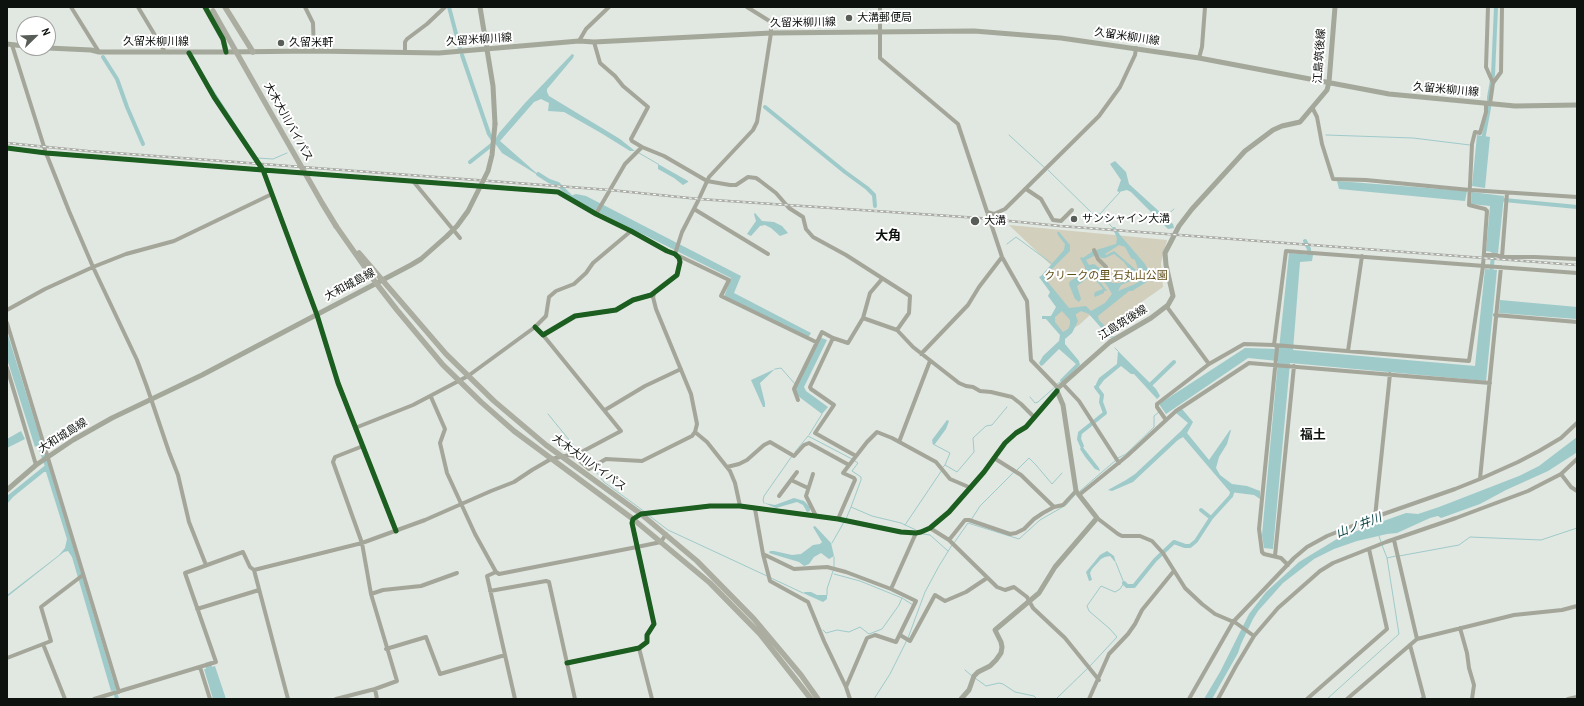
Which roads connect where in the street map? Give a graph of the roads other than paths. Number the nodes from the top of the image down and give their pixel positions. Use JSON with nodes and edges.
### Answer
{"nodes":[{"id":1,"x":71,"y":7,"type":"edge"},
{"id":2,"x":138,"y":7,"type":"edge"},
{"id":3,"x":205,"y":7,"type":"edge"},
{"id":4,"x":225,"y":7,"type":"edge"},
{"id":5,"x":305,"y":7,"type":"edge"},
{"id":6,"x":445,"y":7,"type":"edge"},
{"id":7,"x":480,"y":7,"type":"edge"},
{"id":8,"x":609,"y":7,"type":"edge"},
{"id":9,"x":747,"y":7,"type":"edge"},
{"id":10,"x":880,"y":7,"type":"edge"},
{"id":11,"x":1206,"y":7,"type":"edge"},
{"id":12,"x":1335,"y":7,"type":"edge"},
{"id":13,"x":1488,"y":7,"type":"edge"},
{"id":14,"x":1502,"y":7,"type":"edge"},
{"id":15,"x":212,"y":8,"type":"edge"},
{"id":16,"x":880,"y":31,"type":"junction"},
{"id":17,"x":771,"y":33,"type":"junction"},
{"id":18,"x":579,"y":41,"type":"junction"},
{"id":19,"x":594,"y":42,"type":"junction"},
{"id":20,"x":10,"y":44,"type":"edge"},
{"id":21,"x":56,"y":48,"type":"edge"},
{"id":22,"x":1136,"y":48,"type":"junction"},
{"id":23,"x":488,"y":49,"type":"junction"},
{"id":24,"x":314,"y":51,"type":"junction"},
{"id":25,"x":99,"y":52,"type":"junction"},
{"id":26,"x":165,"y":52,"type":"junction"},
{"id":27,"x":226,"y":52,"type":"junction"},
{"id":28,"x":253,"y":52,"type":"junction"},
{"id":29,"x":189,"y":53,"type":"junction"},
{"id":30,"x":405,"y":53,"type":"junction"},
{"id":31,"x":1199,"y":58,"type":"junction"},
{"id":32,"x":1329,"y":82,"type":"junction"},
{"id":33,"x":1493,"y":83,"type":"junction"},
{"id":34,"x":1488,"y":104,"type":"junction"},
{"id":35,"x":1577,"y":105,"type":"edge"},
{"id":36,"x":1313,"y":109,"type":"junction"},
{"id":37,"x":642,"y":147,"type":"junction"},
{"id":38,"x":7,"y":148,"type":"edge"},
{"id":39,"x":46,"y":153,"type":"junction"},
{"id":40,"x":263,"y":170,"type":"junction"},
{"id":41,"x":413,"y":181,"type":"junction"},
{"id":42,"x":707,"y":181,"type":"junction"},
{"id":43,"x":1026,"y":189,"type":"junction"},
{"id":44,"x":1470,"y":190,"type":"junction"},
{"id":45,"x":1507,"y":193,"type":"junction"},
{"id":46,"x":272,"y":194,"type":"junction"},
{"id":47,"x":1577,"y":197,"type":"edge"},
{"id":48,"x":694,"y":209,"type":"junction"},
{"id":49,"x":1072,"y":210,"type":"dead end"},
{"id":50,"x":986,"y":212,"type":"junction"},
{"id":51,"x":596,"y":214,"type":"junction"},
{"id":52,"x":631,"y":231,"type":"junction"},
{"id":53,"x":460,"y":238,"type":"dead end"},
{"id":54,"x":1094,"y":250,"type":"dead end"},
{"id":55,"x":675,"y":254,"type":"junction"},
{"id":56,"x":768,"y":254,"type":"dead end"},
{"id":57,"x":1486,"y":255,"type":"junction"},
{"id":58,"x":1362,"y":256,"type":"junction"},
{"id":59,"x":1002,"y":257,"type":"junction"},
{"id":60,"x":1502,"y":257,"type":"junction"},
{"id":61,"x":1577,"y":259,"type":"edge"},
{"id":62,"x":93,"y":267,"type":"junction"},
{"id":63,"x":1106,"y":267,"type":"dead end"},
{"id":64,"x":1485,"y":267,"type":"junction"},
{"id":65,"x":1501,"y":267,"type":"junction"},
{"id":66,"x":1577,"y":273,"type":"edge"},
{"id":67,"x":882,"y":279,"type":"junction"},
{"id":68,"x":379,"y":282,"type":"junction"},
{"id":69,"x":656,"y":292,"type":"junction"},
{"id":70,"x":1167,"y":307,"type":"junction"},
{"id":71,"x":7,"y":310,"type":"edge"},
{"id":72,"x":317,"y":315,"type":"junction"},
{"id":73,"x":1495,"y":315,"type":"junction"},
{"id":74,"x":863,"y":318,"type":"junction"},
{"id":75,"x":1577,"y":322,"type":"edge"},
{"id":76,"x":7,"y":323,"type":"edge"},
{"id":77,"x":535,"y":326,"type":"junction"},
{"id":78,"x":896,"y":330,"type":"junction"},
{"id":79,"x":543,"y":335,"type":"junction"},
{"id":80,"x":833,"y":338,"type":"junction"},
{"id":81,"x":816,"y":342,"type":"junction"},
{"id":82,"x":1276,"y":346,"type":"junction"},
{"id":83,"x":1348,"y":351,"type":"junction"},
{"id":84,"x":921,"y":354,"type":"junction"},
{"id":85,"x":930,"y":361,"type":"junction"},
{"id":86,"x":1209,"y":364,"type":"junction"},
{"id":87,"x":1276,"y":364,"type":"junction"},
{"id":88,"x":1292,"y":366,"type":"junction"},
{"id":89,"x":7,"y":368,"type":"edge"},
{"id":90,"x":681,"y":369,"type":"junction"},
{"id":91,"x":1390,"y":374,"type":"junction"},
{"id":92,"x":468,"y":376,"type":"junction"},
{"id":93,"x":460,"y":381,"type":"junction"},
{"id":94,"x":1490,"y":383,"type":"junction"},
{"id":95,"x":1063,"y":384,"type":"junction"},
{"id":96,"x":1058,"y":390,"type":"junction"},
{"id":97,"x":431,"y":397,"type":"junction"},
{"id":98,"x":152,"y":399,"type":"junction"},
{"id":99,"x":798,"y":400,"type":"dead end"},
{"id":100,"x":605,"y":410,"type":"junction"},
{"id":101,"x":1034,"y":417,"type":"junction"},
{"id":102,"x":1166,"y":420,"type":"junction"},
{"id":103,"x":1577,"y":423,"type":"edge"},
{"id":104,"x":356,"y":429,"type":"junction"},
{"id":105,"x":695,"y":432,"type":"junction"},
{"id":106,"x":899,"y":442,"type":"junction"},
{"id":107,"x":362,"y":445,"type":"junction"},
{"id":108,"x":48,"y":456,"type":"junction"},
{"id":109,"x":562,"y":456,"type":"junction"},
{"id":110,"x":574,"y":456,"type":"junction"},
{"id":111,"x":856,"y":456,"type":"junction"},
{"id":112,"x":994,"y":458,"type":"junction"},
{"id":113,"x":551,"y":459,"type":"junction"},
{"id":114,"x":1577,"y":459,"type":"edge"},
{"id":115,"x":1119,"y":463,"type":"junction"},
{"id":116,"x":36,"y":465,"type":"junction"},
{"id":117,"x":849,"y":465,"type":"junction"},
{"id":118,"x":727,"y":467,"type":"junction"},
{"id":119,"x":797,"y":472,"type":"dead end"},
{"id":120,"x":813,"y":474,"type":"dead end"},
{"id":121,"x":1561,"y":474,"type":"junction"},
{"id":122,"x":1480,"y":479,"type":"junction"},
{"id":123,"x":791,"y":480,"type":"junction"},
{"id":124,"x":808,"y":488,"type":"junction"},
{"id":125,"x":970,"y":488,"type":"junction"},
{"id":126,"x":7,"y":490,"type":"edge"},
{"id":127,"x":1577,"y":491,"type":"edge"},
{"id":128,"x":1078,"y":493,"type":"junction"},
{"id":129,"x":779,"y":496,"type":"dead end"},
{"id":130,"x":462,"y":504,"type":"junction"},
{"id":131,"x":740,"y":506,"type":"junction"},
{"id":132,"x":1054,"y":507,"type":"junction"},
{"id":133,"x":755,"y":509,"type":"junction"},
{"id":134,"x":641,"y":514,"type":"junction"},
{"id":135,"x":816,"y":516,"type":"junction"},
{"id":136,"x":1375,"y":517,"type":"junction"},
{"id":137,"x":1097,"y":518,"type":"junction"},
{"id":138,"x":633,"y":519,"type":"junction"},
{"id":139,"x":840,"y":520,"type":"junction"},
{"id":140,"x":930,"y":528,"type":"junction"},
{"id":141,"x":396,"y":531,"type":"junction"},
{"id":142,"x":916,"y":533,"type":"junction"},
{"id":143,"x":666,"y":534,"type":"junction"},
{"id":144,"x":949,"y":540,"type":"junction"},
{"id":145,"x":1394,"y":540,"type":"junction"},
{"id":146,"x":661,"y":542,"type":"junction"},
{"id":147,"x":362,"y":543,"type":"junction"},
{"id":148,"x":637,"y":547,"type":"junction"},
{"id":149,"x":1371,"y":549,"type":"junction"},
{"id":150,"x":763,"y":554,"type":"junction"},
{"id":151,"x":1275,"y":556,"type":"junction"},
{"id":152,"x":205,"y":563,"type":"junction"},
{"id":153,"x":1288,"y":565,"type":"junction"},
{"id":154,"x":254,"y":570,"type":"junction"},
{"id":155,"x":496,"y":572,"type":"junction"},
{"id":156,"x":1173,"y":572,"type":"junction"},
{"id":157,"x":457,"y":573,"type":"dead end"},
{"id":158,"x":83,"y":575,"type":"junction"},
{"id":159,"x":987,"y":578,"type":"junction"},
{"id":160,"x":891,"y":589,"type":"junction"},
{"id":161,"x":259,"y":590,"type":"junction"},
{"id":162,"x":490,"y":591,"type":"junction"},
{"id":163,"x":371,"y":594,"type":"junction"},
{"id":164,"x":1029,"y":600,"type":"junction"},
{"id":165,"x":1577,"y":606,"type":"edge"},
{"id":166,"x":739,"y":608,"type":"junction"},
{"id":167,"x":197,"y":609,"type":"junction"},
{"id":168,"x":752,"y":621,"type":"junction"},
{"id":169,"x":1234,"y":622,"type":"junction"},
{"id":170,"x":1460,"y":628,"type":"junction"},
{"id":171,"x":900,"y":635,"type":"junction"},
{"id":172,"x":1253,"y":635,"type":"junction"},
{"id":173,"x":1417,"y":639,"type":"junction"},
{"id":174,"x":43,"y":644,"type":"junction"},
{"id":175,"x":1410,"y":645,"type":"junction"},
{"id":176,"x":639,"y":648,"type":"junction"},
{"id":177,"x":386,"y":649,"type":"junction"},
{"id":178,"x":505,"y":655,"type":"junction"},
{"id":179,"x":7,"y":658,"type":"edge"},
{"id":180,"x":567,"y":663,"type":"junction"},
{"id":181,"x":202,"y":667,"type":"junction"},
{"id":182,"x":1099,"y":680,"type":"junction"},
{"id":183,"x":846,"y":687,"type":"junction"},
{"id":184,"x":375,"y":689,"type":"junction"},
{"id":185,"x":119,"y":692,"type":"junction"},
{"id":186,"x":1577,"y":697,"type":"edge"},
{"id":187,"x":1220,"y":698,"type":"edge"},
{"id":188,"x":65,"y":699,"type":"edge"},
{"id":189,"x":94,"y":699,"type":"edge"},
{"id":190,"x":210,"y":699,"type":"edge"},
{"id":191,"x":288,"y":699,"type":"edge"},
{"id":192,"x":336,"y":699,"type":"edge"},
{"id":193,"x":377,"y":699,"type":"edge"},
{"id":194,"x":515,"y":699,"type":"edge"},
{"id":195,"x":574,"y":699,"type":"edge"},
{"id":196,"x":652,"y":699,"type":"edge"},
{"id":197,"x":811,"y":699,"type":"edge"},
{"id":198,"x":818,"y":699,"type":"edge"},
{"id":199,"x":850,"y":699,"type":"edge"},
{"id":200,"x":961,"y":699,"type":"edge"},
{"id":201,"x":1089,"y":699,"type":"edge"},
{"id":202,"x":1189,"y":699,"type":"edge"},
{"id":203,"x":1307,"y":699,"type":"edge"},
{"id":204,"x":1347,"y":699,"type":"edge"},
{"id":205,"x":1422,"y":699,"type":"edge"},
{"id":206,"x":1472,"y":699,"type":"edge"},
{"id":207,"x":1568,"y":699,"type":"edge"}],
"edges":[{"from":1,"to":25,"type":"street"},
{"from":2,"to":26,"type":"street"},
{"from":3,"to":27,"type":"highway"},
{"from":4,"to":28,"type":"highway"},
{"from":5,"to":24,"type":"street"},
{"from":6,"to":30,"type":"street"},
{"from":7,"to":23,"type":"main road","name":"大和城島線"},
{"from":8,"to":18,"type":"street"},
{"from":9,"to":17,"type":"street"},
{"from":10,"to":16,"type":"street"},
{"from":11,"to":31,"type":"street"},
{"from":12,"to":32,"type":"main road","name":"江島筑後線"},
{"from":13,"to":33,"type":"street"},
{"from":14,"to":33,"type":"street"},
{"from":15,"to":68,"type":"highway","name":"大木大川バイパス","bridge":true},
{"from":16,"to":17,"type":"main road","name":"久留米柳川線"},
{"from":16,"to":22,"type":"main road","name":"久留米柳川線"},
{"from":16,"to":50,"type":"street"},
{"from":17,"to":19,"type":"main road","name":"久留米柳川線"},
{"from":17,"to":42,"type":"street"},
{"from":18,"to":19,"type":"main road","name":"久留米柳川線"},
{"from":18,"to":23,"type":"main road","name":"久留米柳川線"},
{"from":19,"to":37,"type":"street"},
{"from":20,"to":39,"type":"street"},
{"from":21,"to":25,"type":"main road","name":"久留米柳川線"},
{"from":22,"to":31,"type":"main road","name":"久留米柳川線"},
{"from":22,"to":43,"type":"street"},
{"from":23,"to":30,"type":"main road","name":"久留米柳川線"},
{"from":23,"to":68,"type":"main road","name":"大和城島線","bridge":true},
{"from":24,"to":28,"type":"main road","name":"久留米柳川線"},
{"from":24,"to":30,"type":"main road","name":"久留米柳川線"},
{"from":25,"to":26,"type":"main road","name":"久留米柳川線"},
{"from":26,"to":29,"type":"main road","name":"久留米柳川線"},
{"from":27,"to":28,"type":"main road","name":"久留米柳川線"},
{"from":27,"to":29,"type":"main road","name":"久留米柳川線"},
{"from":29,"to":40,"type":"street"},
{"from":31,"to":32,"type":"main road","name":"久留米柳川線"},
{"from":32,"to":34,"type":"main road","name":"久留米柳川線"},
{"from":32,"to":36,"type":"main road","name":"江島筑後線"},
{"from":33,"to":34,"type":"street"},
{"from":34,"to":35,"type":"main road","name":"久留米柳川線"},
{"from":34,"to":44,"type":"street"},
{"from":36,"to":44,"type":"street"},
{"from":36,"to":70,"type":"main road","name":"江島筑後線"},
{"from":37,"to":42,"type":"street"},
{"from":37,"to":51,"type":"street"},
{"from":38,"to":39,"type":"street"},
{"from":39,"to":40,"type":"street"},
{"from":39,"to":62,"type":"street"},
{"from":40,"to":41,"type":"street"},
{"from":40,"to":46,"type":"street"},
{"from":41,"to":51,"type":"street"},
{"from":41,"to":53,"type":"street"},
{"from":42,"to":48,"type":"street"},
{"from":42,"to":67,"type":"street"},
{"from":43,"to":49,"type":"street"},
{"from":43,"to":50,"type":"street"},
{"from":44,"to":45,"type":"street"},
{"from":44,"to":57,"type":"street"},
{"from":45,"to":47,"type":"street"},
{"from":45,"to":60,"type":"street"},
{"from":46,"to":62,"type":"street"},
{"from":46,"to":72,"type":"street"},
{"from":48,"to":55,"type":"street"},
{"from":48,"to":56,"type":"street"},
{"from":50,"to":59,"type":"street"},
{"from":51,"to":52,"type":"street"},
{"from":52,"to":55,"type":"street"},
{"from":52,"to":77,"type":"street"},
{"from":54,"to":63,"type":"street"},
{"from":55,"to":69,"type":"street"},
{"from":55,"to":81,"type":"street"},
{"from":57,"to":60,"type":"street"},
{"from":57,"to":64,"type":"street"},
{"from":58,"to":64,"type":"street"},
{"from":58,"to":82,"type":"street"},
{"from":58,"to":83,"type":"street"},
{"from":59,"to":84,"type":"street"},
{"from":59,"to":96,"type":"street"},
{"from":60,"to":61,"type":"street"},
{"from":62,"to":71,"type":"street"},
{"from":62,"to":98,"type":"street"},
{"from":64,"to":65,"type":"street"},
{"from":64,"to":83,"type":"street"},
{"from":65,"to":66,"type":"street"},
{"from":65,"to":73,"type":"street"},
{"from":67,"to":74,"type":"street"},
{"from":67,"to":78,"type":"street"},
{"from":68,"to":72,"type":"main road","name":"大和城島線"},
{"from":68,"to":92,"type":"highway","name":"大木大川バイパス"},
{"from":68,"to":93,"type":"highway","name":"大木大川バイパス"},
{"from":69,"to":79,"type":"street"},
{"from":69,"to":90,"type":"street"},
{"from":70,"to":86,"type":"street"},
{"from":70,"to":95,"type":"main road","name":"江島筑後線"},
{"from":72,"to":98,"type":"main road","name":"大和城島線"},
{"from":72,"to":104,"type":"street"},
{"from":73,"to":75,"type":"street"},
{"from":73,"to":94,"type":"street"},
{"from":74,"to":78,"type":"street"},
{"from":74,"to":80,"type":"street"},
{"from":76,"to":108,"type":"street"},
{"from":77,"to":79,"type":"street"},
{"from":77,"to":92,"type":"street"},
{"from":78,"to":84,"type":"street"},
{"from":79,"to":100,"type":"street"},
{"from":80,"to":81,"type":"street"},
{"from":80,"to":111,"type":"street"},
{"from":81,"to":99,"type":"street"},
{"from":82,"to":83,"type":"street"},
{"from":82,"to":86,"type":"street"},
{"from":82,"to":87,"type":"street"},
{"from":84,"to":85,"type":"street"},
{"from":85,"to":101,"type":"street"},
{"from":85,"to":106,"type":"street"},
{"from":86,"to":102,"type":"street"},
{"from":87,"to":88,"type":"street"},
{"from":87,"to":102,"type":"street"},
{"from":87,"to":151,"type":"street"},
{"from":88,"to":91,"type":"street"},
{"from":88,"to":151,"type":"street"},
{"from":89,"to":116,"type":"street"},
{"from":90,"to":100,"type":"street"},
{"from":90,"to":105,"type":"street"},
{"from":91,"to":94,"type":"street"},
{"from":91,"to":136,"type":"street"},
{"from":92,"to":93,"type":"street"},
{"from":92,"to":109,"type":"highway","name":"大木大川バイパス"},
{"from":93,"to":97,"type":"street"},
{"from":93,"to":113,"type":"highway","name":"大木大川バイパス"},
{"from":94,"to":122,"type":"street"},
{"from":95,"to":96,"type":"main road","name":"江島筑後線"},
{"from":95,"to":115,"type":"street"},
{"from":96,"to":101,"type":"street"},
{"from":96,"to":128,"type":"main road"},
{"from":97,"to":104,"type":"street"},
{"from":97,"to":130,"type":"street"},
{"from":98,"to":108,"type":"main road","name":"大和城島線"},
{"from":98,"to":152,"type":"street"},
{"from":100,"to":110,"type":"street"},
{"from":101,"to":112,"type":"street"},
{"from":102,"to":115,"type":"street"},
{"from":103,"to":122,"type":"street"},
{"from":104,"to":107,"type":"street"},
{"from":105,"to":110,"type":"street"},
{"from":105,"to":118,"type":"street"},
{"from":106,"to":111,"type":"street"},
{"from":106,"to":125,"type":"street"},
{"from":107,"to":141,"type":"street"},
{"from":107,"to":147,"type":"street"},
{"from":108,"to":116,"type":"main road","name":"大和城島線"},
{"from":108,"to":158,"type":"street"},
{"from":109,"to":110,"type":"street"},
{"from":109,"to":113,"type":"street"},
{"from":109,"to":134,"type":"highway","name":"大木大川バイパス"},
{"from":111,"to":117,"type":"street"},
{"from":112,"to":125,"type":"street"},
{"from":112,"to":132,"type":"street"},
{"from":113,"to":130,"type":"street"},
{"from":113,"to":138,"type":"highway","name":"大木大川バイパス"},
{"from":114,"to":121,"type":"street"},
{"from":115,"to":128,"type":"street"},
{"from":116,"to":126,"type":"main road","name":"大和城島線"},
{"from":117,"to":118,"type":"street"},
{"from":117,"to":139,"type":"street"},
{"from":118,"to":131,"type":"street"},
{"from":119,"to":123,"type":"street"},
{"from":120,"to":124,"type":"street"},
{"from":121,"to":127,"type":"street"},
{"from":121,"to":145,"type":"street"},
{"from":122,"to":136,"type":"street"},
{"from":123,"to":124,"type":"street"},
{"from":123,"to":129,"type":"street"},
{"from":124,"to":135,"type":"street"},
{"from":125,"to":140,"type":"street"},
{"from":128,"to":132,"type":"street"},
{"from":128,"to":137,"type":"main road"},
{"from":130,"to":141,"type":"street"},
{"from":130,"to":155,"type":"street"},
{"from":131,"to":133,"type":"street"},
{"from":131,"to":134,"type":"street"},
{"from":132,"to":144,"type":"street"},
{"from":133,"to":135,"type":"street"},
{"from":133,"to":150,"type":"street"},
{"from":134,"to":138,"type":"street"},
{"from":134,"to":143,"type":"highway","name":"大木大川バイパス"},
{"from":135,"to":139,"type":"street"},
{"from":136,"to":153,"type":"street"},
{"from":137,"to":156,"type":"street"},
{"from":137,"to":164,"type":"main road"},
{"from":138,"to":146,"type":"highway","name":"大木大川バイパス"},
{"from":138,"to":148,"type":"street"},
{"from":139,"to":142,"type":"street"},
{"from":140,"to":142,"type":"street"},
{"from":140,"to":144,"type":"street"},
{"from":141,"to":147,"type":"street"},
{"from":142,"to":160,"type":"street"},
{"from":143,"to":146,"type":"street"},
{"from":143,"to":166,"type":"highway","name":"大木大川バイパス"},
{"from":144,"to":159,"type":"street"},
{"from":145,"to":149,"type":"street"},
{"from":145,"to":173,"type":"street"},
{"from":146,"to":148,"type":"street"},
{"from":146,"to":166,"type":"highway","name":"大木大川バイパス"},
{"from":147,"to":154,"type":"street"},
{"from":147,"to":163,"type":"street"},
{"from":148,"to":155,"type":"street"},
{"from":148,"to":176,"type":"street"},
{"from":149,"to":172,"type":"street"},
{"from":149,"to":203,"type":"street"},
{"from":150,"to":160,"type":"street"},
{"from":150,"to":183,"type":"street"},
{"from":151,"to":153,"type":"street"},
{"from":152,"to":154,"type":"street"},
{"from":152,"to":167,"type":"street"},
{"from":153,"to":169,"type":"street"},
{"from":154,"to":161,"type":"street"},
{"from":155,"to":162,"type":"street"},
{"from":156,"to":169,"type":"street"},
{"from":156,"to":182,"type":"street"},
{"from":157,"to":163,"type":"street"},
{"from":158,"to":174,"type":"street"},
{"from":158,"to":185,"type":"street"},
{"from":159,"to":164,"type":"street"},
{"from":159,"to":171,"type":"street"},
{"from":160,"to":171,"type":"street"},
{"from":161,"to":167,"type":"street"},
{"from":161,"to":191,"type":"street"},
{"from":162,"to":178,"type":"street"},
{"from":162,"to":180,"type":"street"},
{"from":163,"to":177,"type":"street"},
{"from":164,"to":182,"type":"street"},
{"from":164,"to":200,"type":"main road"},
{"from":165,"to":170,"type":"street"},
{"from":166,"to":168,"type":"highway","name":"大木大川バイパス"},
{"from":167,"to":181,"type":"street"},
{"from":168,"to":197,"type":"highway","name":"大木大川バイパス"},
{"from":168,"to":198,"type":"highway","name":"大木大川バイパス"},
{"from":169,"to":172,"type":"street"},
{"from":169,"to":202,"type":"street"},
{"from":170,"to":173,"type":"street"},
{"from":170,"to":206,"type":"street"},
{"from":171,"to":183,"type":"street"},
{"from":172,"to":187,"type":"street"},
{"from":173,"to":175,"type":"street"},
{"from":174,"to":179,"type":"street"},
{"from":174,"to":188,"type":"street"},
{"from":175,"to":204,"type":"street"},
{"from":175,"to":205,"type":"street"},
{"from":176,"to":180,"type":"street"},
{"from":176,"to":196,"type":"street"},
{"from":177,"to":178,"type":"street"},
{"from":177,"to":184,"type":"street"},
{"from":178,"to":194,"type":"street"},
{"from":180,"to":195,"type":"street"},
{"from":181,"to":185,"type":"street"},
{"from":181,"to":190,"type":"street"},
{"from":182,"to":201,"type":"street"},
{"from":183,"to":199,"type":"street"},
{"from":184,"to":192,"type":"street"},
{"from":184,"to":193,"type":"street"},
{"from":185,"to":189,"type":"street"},
{"from":186,"to":207,"type":"street"}]}
